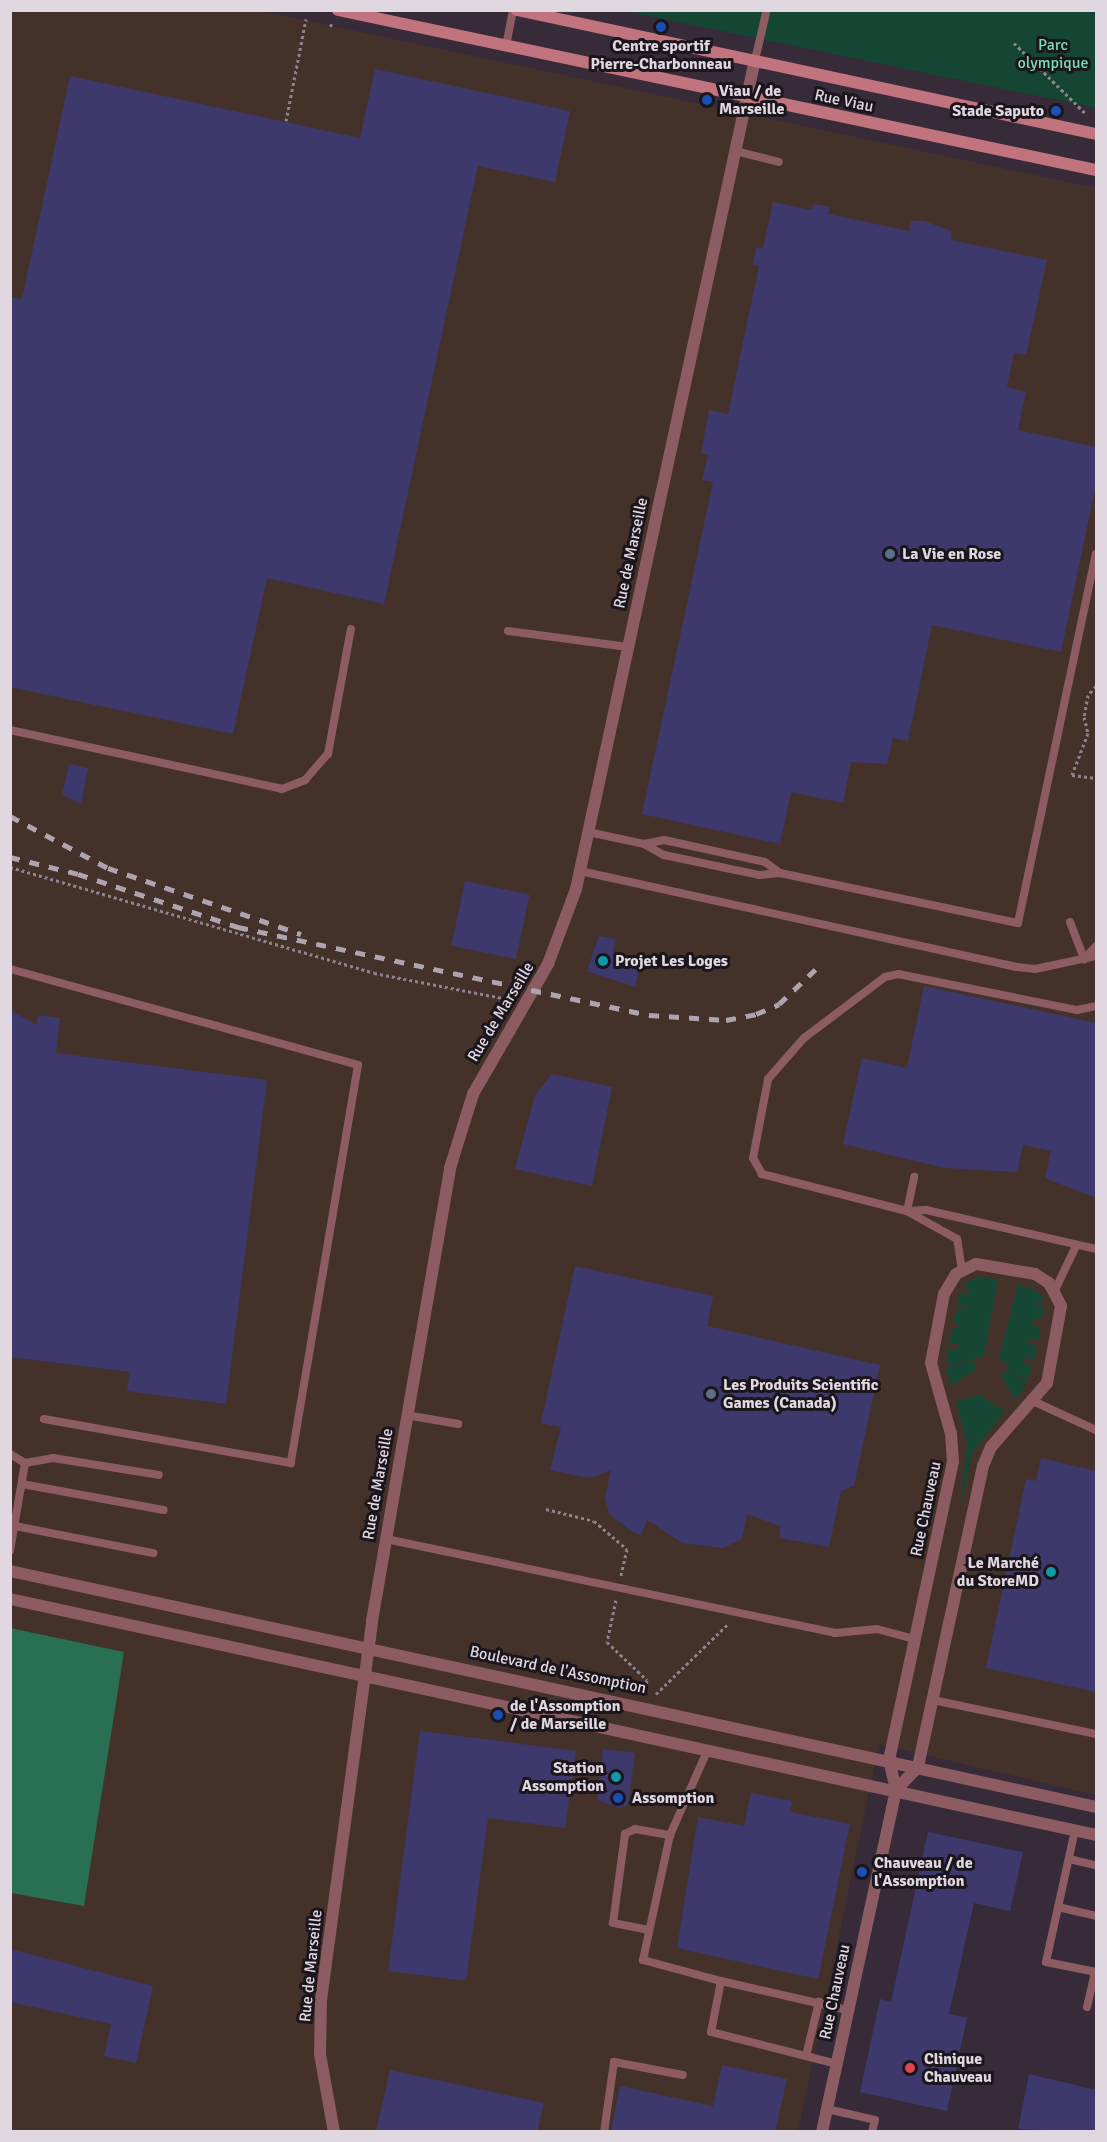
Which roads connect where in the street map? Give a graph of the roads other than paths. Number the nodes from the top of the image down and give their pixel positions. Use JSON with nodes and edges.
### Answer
{"nodes":[{"id":1,"x":338,"y":10,"type":"edge"},
{"id":2,"x":515,"y":10,"type":"edge"},
{"id":3,"x":765,"y":13,"type":"dead end"},
{"id":4,"x":506,"y":46,"type":"junction"},
{"id":5,"x":754,"y":60,"type":"junction"},
{"id":6,"x":747,"y":97,"type":"junction"},
{"id":7,"x":1096,"y":134,"type":"edge"},
{"id":8,"x":735,"y":151,"type":"junction"},
{"id":9,"x":779,"y":162,"type":"dead end"},
{"id":10,"x":1096,"y":170,"type":"edge"},
{"id":11,"x":1096,"y":554,"type":"edge"},
{"id":12,"x":351,"y":629,"type":"dead end"},
{"id":13,"x":508,"y":631,"type":"dead end"},
{"id":14,"x":628,"y":647,"type":"junction"},
{"id":15,"x":10,"y":730,"type":"edge"},
{"id":16,"x":588,"y":832,"type":"junction"},
{"id":17,"x":644,"y":844,"type":"junction"},
{"id":18,"x":580,"y":871,"type":"junction"},
{"id":19,"x":780,"y":873,"type":"junction"},
{"id":20,"x":1070,"y":922,"type":"dead end"},
{"id":21,"x":1096,"y":946,"type":"edge"},
{"id":22,"x":1096,"y":956,"type":"edge"},
{"id":23,"x":1084,"y":958,"type":"junction"},
{"id":24,"x":10,"y":969,"type":"edge"},
{"id":25,"x":1096,"y":1006,"type":"edge"},
{"id":26,"x":914,"y":1177,"type":"dead end"},
{"id":27,"x":907,"y":1211,"type":"junction"},
{"id":28,"x":1076,"y":1246,"type":"junction"},
{"id":29,"x":1096,"y":1249,"type":"edge"},
{"id":30,"x":962,"y":1270,"type":"junction"},
{"id":31,"x":1055,"y":1290,"type":"junction"},
{"id":32,"x":1035,"y":1402,"type":"junction"},
{"id":33,"x":406,"y":1415,"type":"junction"},
{"id":34,"x":44,"y":1419,"type":"dead end"},
{"id":35,"x":458,"y":1424,"type":"dead end"},
{"id":36,"x":1096,"y":1430,"type":"edge"},
{"id":37,"x":10,"y":1454,"type":"edge"},
{"id":38,"x":25,"y":1463,"type":"junction"},
{"id":39,"x":159,"y":1475,"type":"dead end"},
{"id":40,"x":22,"y":1484,"type":"junction"},
{"id":41,"x":15,"y":1498,"type":"edge"},
{"id":42,"x":164,"y":1510,"type":"dead end"},
{"id":43,"x":15,"y":1526,"type":"junction"},
{"id":44,"x":386,"y":1539,"type":"junction"},
{"id":45,"x":10,"y":1551,"type":"edge"},
{"id":46,"x":153,"y":1553,"type":"dead end"},
{"id":47,"x":10,"y":1571,"type":"edge"},
{"id":48,"x":10,"y":1599,"type":"edge"},
{"id":49,"x":915,"y":1639,"type":"junction"},
{"id":50,"x":369,"y":1646,"type":"junction"},
{"id":51,"x":365,"y":1673,"type":"junction"},
{"id":52,"x":933,"y":1700,"type":"junction"},
{"id":53,"x":1096,"y":1734,"type":"edge"},
{"id":54,"x":708,"y":1749,"type":"junction"},
{"id":55,"x":889,"y":1760,"type":"junction"},
{"id":56,"x":918,"y":1767,"type":"junction"},
{"id":57,"x":896,"y":1790,"type":"junction"},
{"id":58,"x":1096,"y":1807,"type":"edge"},
{"id":59,"x":1075,"y":1830,"type":"junction"},
{"id":60,"x":670,"y":1834,"type":"junction"},
{"id":61,"x":1096,"y":1834,"type":"edge"},
{"id":62,"x":1069,"y":1859,"type":"junction"},
{"id":63,"x":1096,"y":1865,"type":"edge"},
{"id":64,"x":1058,"y":1907,"type":"junction"},
{"id":65,"x":1096,"y":1916,"type":"edge"},
{"id":66,"x":649,"y":1930,"type":"junction"},
{"id":67,"x":1096,"y":1972,"type":"edge"},
{"id":68,"x":721,"y":1981,"type":"junction"},
{"id":69,"x":819,"y":2002,"type":"junction"},
{"id":70,"x":1087,"y":2007,"type":"dead end"},
{"id":71,"x":848,"y":2010,"type":"junction"},
{"id":72,"x":806,"y":2056,"type":"junction"},
{"id":73,"x":837,"y":2064,"type":"junction"},
{"id":74,"x":683,"y":2075,"type":"dead end"},
{"id":75,"x":827,"y":2109,"type":"junction"},
{"id":76,"x":334,"y":2132,"type":"edge"},
{"id":77,"x":604,"y":2132,"type":"edge"},
{"id":78,"x":822,"y":2132,"type":"edge"},
{"id":79,"x":872,"y":2132,"type":"edge"}],
"edges":[{"from":1,"to":4,"type":"main road","name":"Rue Viau"},
{"from":2,"to":4,"type":"lane"},
{"from":2,"to":5,"type":"main road","name":"Rue Viau"},
{"from":3,"to":5,"type":"lane"},
{"from":4,"to":6,"type":"main road","name":"Rue Viau"},
{"from":5,"to":6,"type":"street","name":"Rue de Marseille"},
{"from":5,"to":7,"type":"main road","name":"Rue Viau"},
{"from":6,"to":8,"type":"street","name":"Rue de Marseille"},
{"from":6,"to":10,"type":"main road","name":"Rue Viau"},
{"from":8,"to":9,"type":"lane"},
{"from":8,"to":14,"type":"street","name":"Rue de Marseille"},
{"from":11,"to":19,"type":"lane"},
{"from":12,"to":15,"type":"lane"},
{"from":13,"to":14,"type":"lane"},
{"from":14,"to":16,"type":"street","name":"Rue de Marseille"},
{"from":16,"to":17,"type":"lane"},
{"from":16,"to":18,"type":"street","name":"Rue de Marseille"},
{"from":17,"to":19,"type":"lane"},
{"from":17,"to":19,"type":"lane"},
{"from":18,"to":23,"type":"lane"},
{"from":18,"to":33,"type":"street","name":"Rue de Marseille"},
{"from":20,"to":23,"type":"lane"},
{"from":21,"to":23,"type":"lane"},
{"from":22,"to":23,"type":"lane"},
{"from":24,"to":34,"type":"lane"},
{"from":25,"to":27,"type":"lane"},
{"from":26,"to":27,"type":"lane"},
{"from":27,"to":28,"type":"lane"},
{"from":27,"to":30,"type":"lane"},
{"from":28,"to":29,"type":"lane"},
{"from":28,"to":31,"type":"lane"},
{"from":30,"to":31,"type":"street"},
{"from":30,"to":49,"type":"street","name":"Rue Chauveau"},
{"from":31,"to":32,"type":"street"},
{"from":32,"to":36,"type":"lane"},
{"from":32,"to":52,"type":"street"},
{"from":33,"to":35,"type":"lane"},
{"from":33,"to":44,"type":"street","name":"Rue de Marseille"},
{"from":37,"to":38,"type":"lane"},
{"from":38,"to":39,"type":"lane"},
{"from":38,"to":40,"type":"lane"},
{"from":40,"to":41,"type":"lane"},
{"from":40,"to":42,"type":"lane"},
{"from":41,"to":43,"type":"lane"},
{"from":43,"to":45,"type":"lane"},
{"from":43,"to":46,"type":"lane"},
{"from":44,"to":49,"type":"lane"},
{"from":44,"to":50,"type":"street","name":"Rue de Marseille"},
{"from":47,"to":50,"type":"street","name":"Boulevard de l'Assomption"},
{"from":48,"to":51,"type":"street"},
{"from":49,"to":55,"type":"street","name":"Rue Chauveau"},
{"from":50,"to":51,"type":"street","name":"Rue de Marseille"},
{"from":50,"to":55,"type":"street","name":"Boulevard de l'Assomption"},
{"from":51,"to":54,"type":"street"},
{"from":51,"to":76,"type":"street","name":"Rue de Marseille"},
{"from":52,"to":53,"type":"lane"},
{"from":52,"to":56,"type":"street"},
{"from":54,"to":57,"type":"street"},
{"from":54,"to":60,"type":"lane"},
{"from":55,"to":56,"type":"street","name":"Boulevard de l'Assomption"},
{"from":55,"to":57,"type":"street","name":"Rue Chauveau"},
{"from":56,"to":57,"type":"street"},
{"from":56,"to":58,"type":"street","name":"Boulevard de l'Assomption"},
{"from":57,"to":59,"type":"street"},
{"from":57,"to":71,"type":"street","name":"Rue Chauveau"},
{"from":59,"to":61,"type":"street"},
{"from":59,"to":62,"type":"lane"},
{"from":60,"to":66,"type":"lane"},
{"from":60,"to":66,"type":"lane"},
{"from":62,"to":63,"type":"lane"},
{"from":62,"to":64,"type":"lane"},
{"from":64,"to":65,"type":"lane"},
{"from":64,"to":67,"type":"lane"},
{"from":66,"to":68,"type":"lane"},
{"from":67,"to":70,"type":"lane"},
{"from":68,"to":69,"type":"lane"},
{"from":68,"to":72,"type":"lane"},
{"from":69,"to":71,"type":"lane"},
{"from":69,"to":72,"type":"lane"},
{"from":71,"to":73,"type":"street","name":"Rue Chauveau"},
{"from":72,"to":73,"type":"lane"},
{"from":73,"to":75,"type":"street","name":"Rue Chauveau"},
{"from":74,"to":77,"type":"lane"},
{"from":75,"to":78,"type":"street","name":"Rue Chauveau"},
{"from":75,"to":79,"type":"lane"}]}
